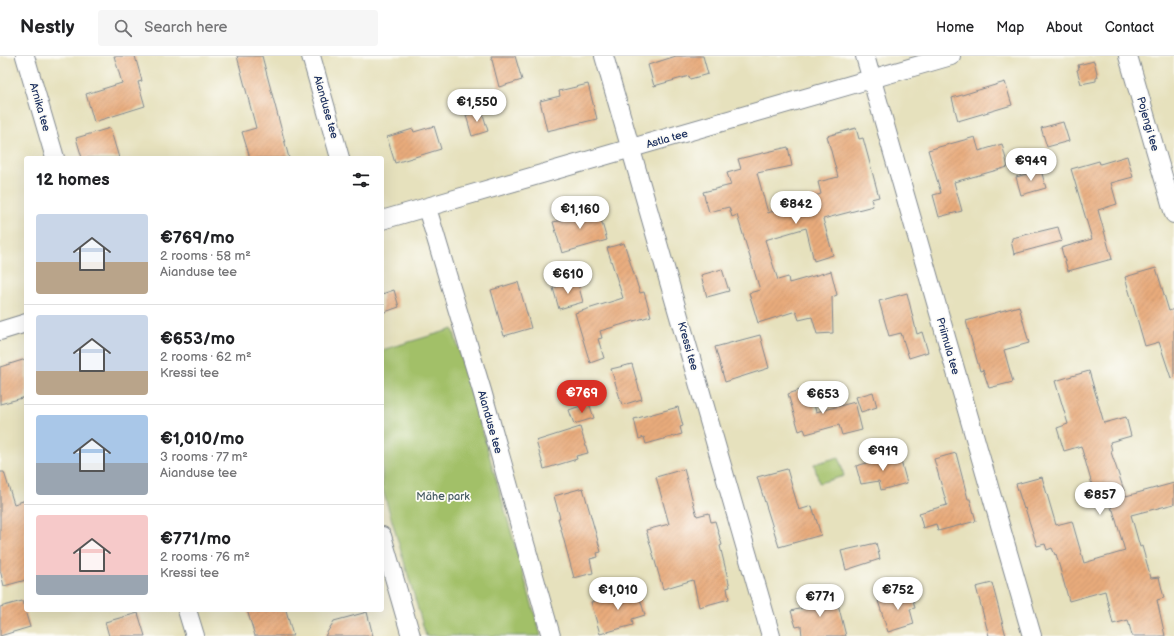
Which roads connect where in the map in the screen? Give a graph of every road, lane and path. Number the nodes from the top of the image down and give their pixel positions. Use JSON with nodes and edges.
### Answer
{"nodes":[{"id":1,"x":25,"y":56,"type":"edge"},
{"id":2,"x":311,"y":56,"type":"edge"},
{"id":3,"x":604,"y":56,"type":"edge"},
{"id":4,"x":864,"y":56,"type":"edge"},
{"id":5,"x":951,"y":56,"type":"edge"},
{"id":6,"x":1128,"y":56,"type":"edge"},
{"id":7,"x":871,"y":80,"type":"junction"},
{"id":8,"x":631,"y":149,"type":"junction"},
{"id":9,"x":53,"y":156,"type":"edge"},
{"id":10,"x":339,"y":156,"type":"edge"},
{"id":11,"x":427,"y":208,"type":"junction"},
{"id":12,"x":1174,"y":214,"type":"edge"},
{"id":13,"x":384,"y":219,"type":"edge"},
{"id":14,"x":24,"y":324,"type":"edge"},
{"id":15,"x":0,"y":331,"type":"edge"},
{"id":16,"x":384,"y":543,"type":"edge"},
{"id":17,"x":188,"y":612,"type":"edge"},
{"id":18,"x":195,"y":636,"type":"edge"},
{"id":19,"x":411,"y":636,"type":"edge"},
{"id":20,"x":551,"y":636,"type":"edge"},
{"id":21,"x":772,"y":636,"type":"edge"},
{"id":22,"x":1032,"y":636,"type":"edge"}],
"edges":[{"from":1,"to":9,"type":"street","name":"Arnika tee"},
{"from":2,"to":10,"type":"street","name":"Aianduse tee"},
{"from":3,"to":8,"type":"street","name":"Kressi tee"},
{"from":4,"to":7,"type":"street","name":"Priimula tee"},
{"from":5,"to":7,"type":"street","name":"Astla tee"},
{"from":6,"to":12,"type":"street","name":"Pojengi tee"},
{"from":7,"to":8,"type":"street","name":"Astla tee"},
{"from":7,"to":22,"type":"street","name":"Priimula tee"},
{"from":8,"to":11,"type":"street","name":"Astla tee"},
{"from":8,"to":21,"type":"street","name":"Kressi tee"},
{"from":11,"to":13,"type":"street","name":"Astla tee"},
{"from":11,"to":20,"type":"street","name":"Aianduse tee"},
{"from":14,"to":15,"type":"street"},
{"from":16,"to":19,"type":"street"},
{"from":17,"to":18,"type":"street"}]}
